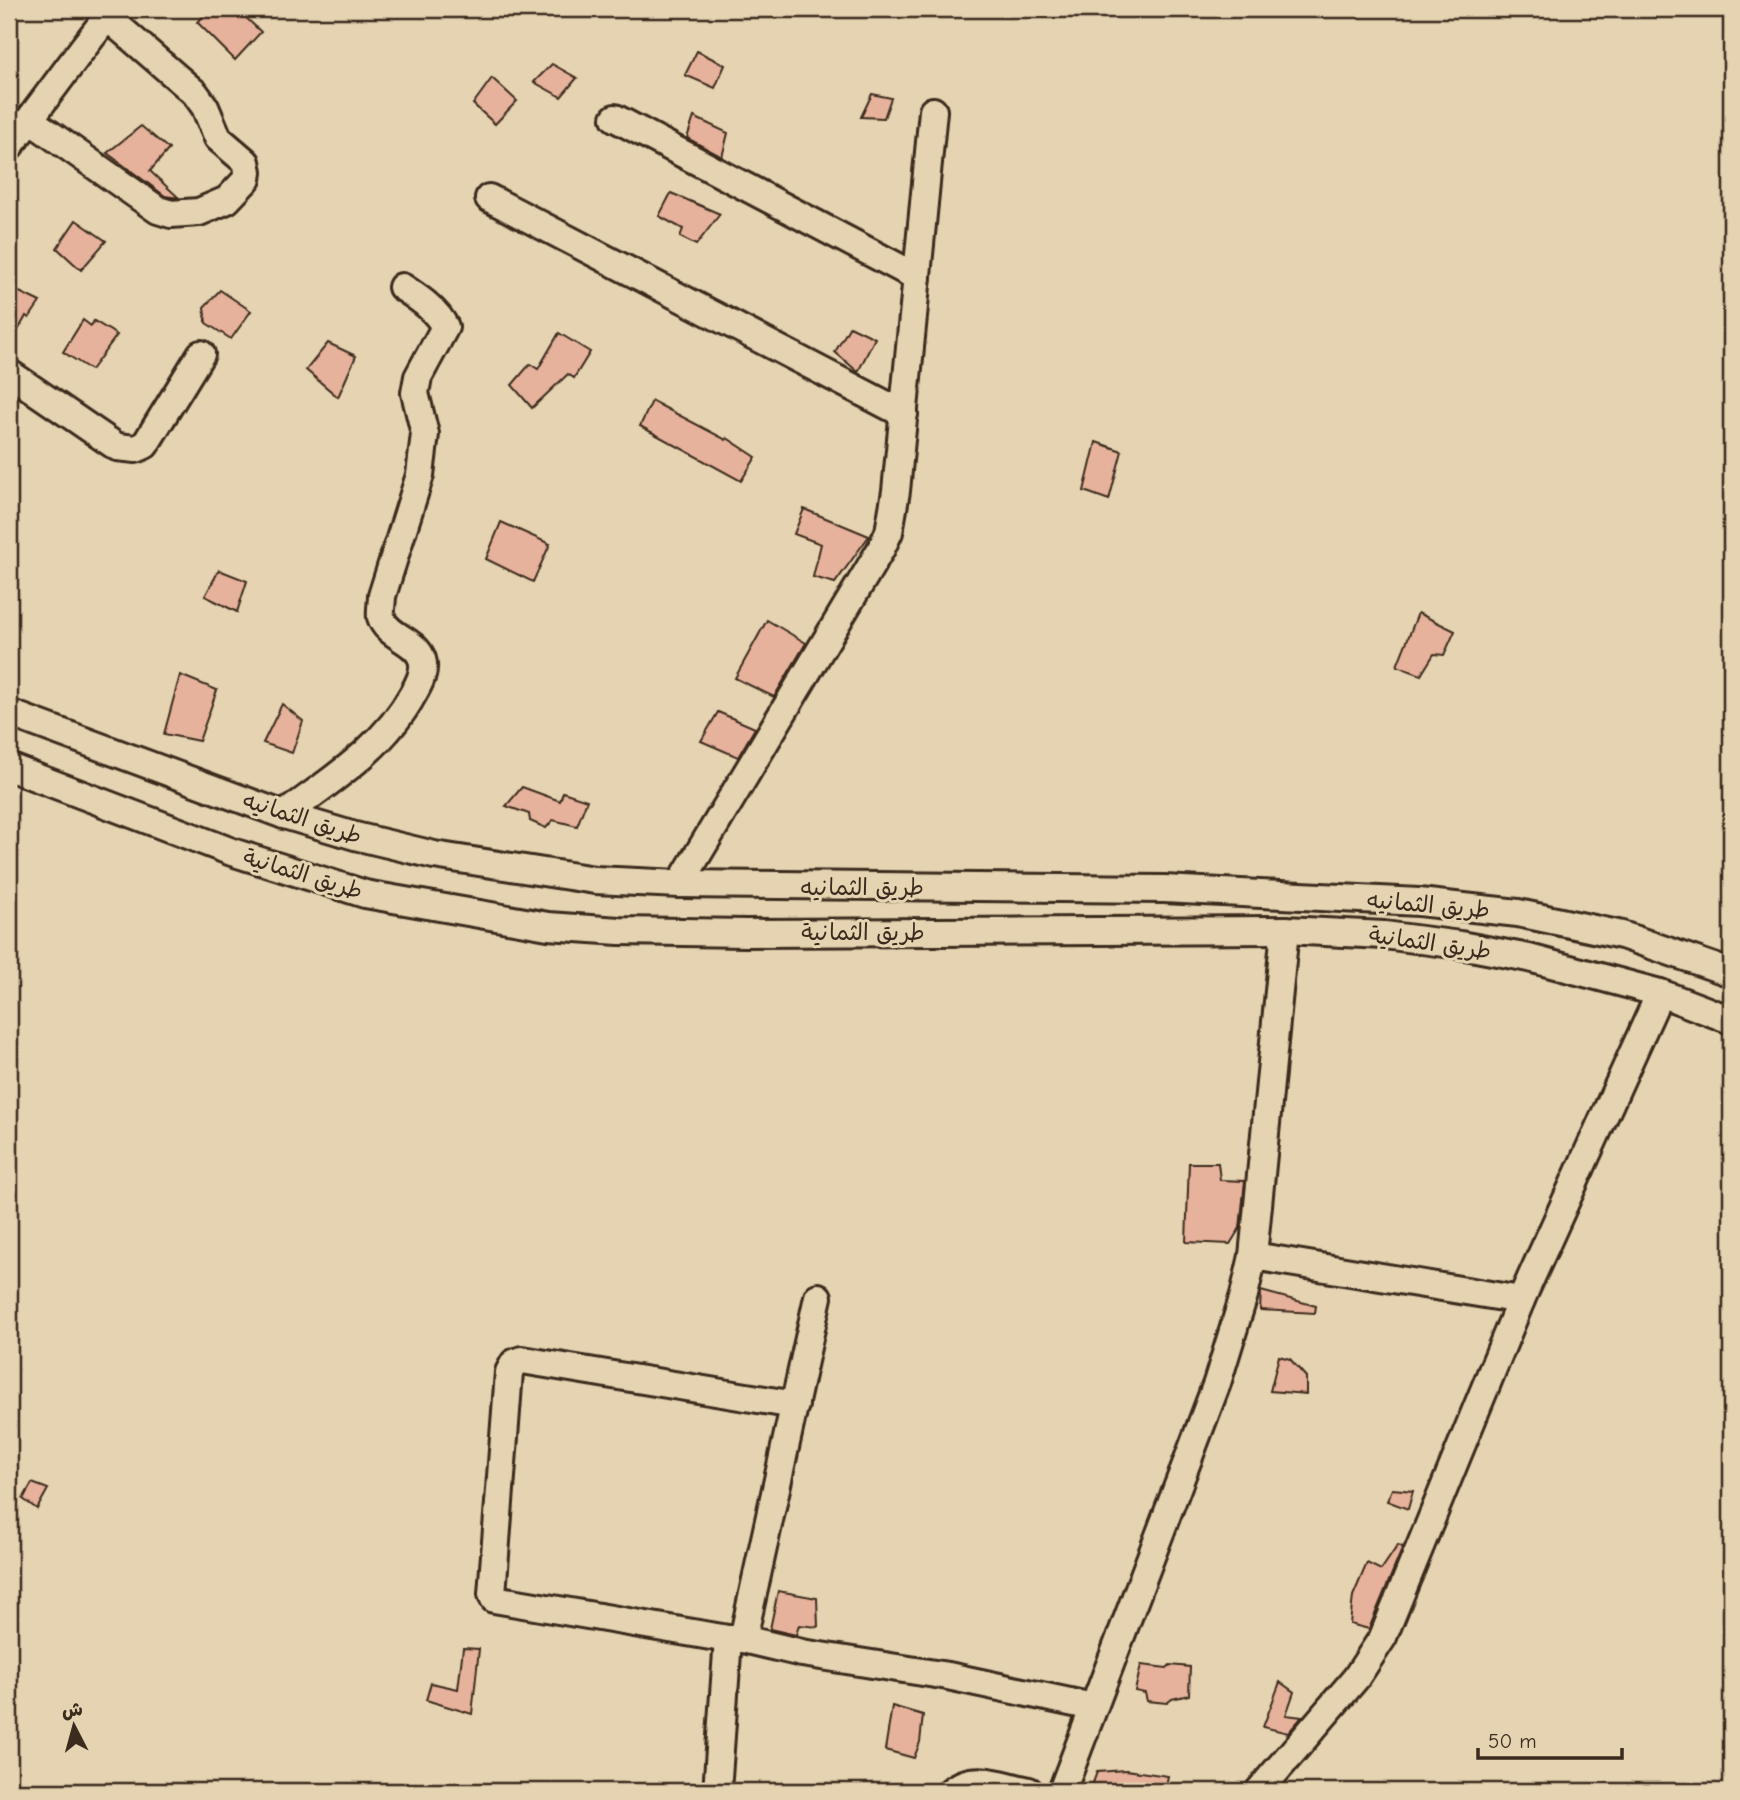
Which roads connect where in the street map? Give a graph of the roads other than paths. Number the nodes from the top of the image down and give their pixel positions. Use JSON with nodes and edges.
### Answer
{"nodes":[{"id":1,"x":112,"y":13,"type":"edge"},
{"id":2,"x":933,"y":111,"type":"dead end"},
{"id":3,"x":615,"y":118,"type":"dead end"},
{"id":4,"x":30,"y":120,"type":"junction"},
{"id":5,"x":9,"y":147,"type":"edge"},
{"id":6,"x":489,"y":198,"type":"dead end"},
{"id":7,"x":917,"y":277,"type":"junction"},
{"id":8,"x":402,"y":287,"type":"dead end"},
{"id":9,"x":201,"y":354,"type":"dead end"},
{"id":10,"x":9,"y":373,"type":"edge"},
{"id":11,"x":904,"y":414,"type":"junction"},
{"id":12,"x":9,"y":713,"type":"edge"},
{"id":13,"x":9,"y":768,"type":"edge"},
{"id":14,"x":284,"y":815,"type":"junction"},
{"id":15,"x":680,"y":884,"type":"junction"},
{"id":16,"x":1285,"y":930,"type":"junction"},
{"id":17,"x":1731,"y":973,"type":"edge"},
{"id":18,"x":1660,"y":993,"type":"junction"},
{"id":19,"x":1731,"y":1020,"type":"edge"},
{"id":20,"x":1252,"y":1256,"type":"junction"},
{"id":21,"x":818,"y":1297,"type":"dead end"},
{"id":22,"x":1521,"y":1300,"type":"junction"},
{"id":23,"x":795,"y":1405,"type":"junction"},
{"id":24,"x":736,"y":1639,"type":"junction"},
{"id":25,"x":1093,"y":1707,"type":"junction"},
{"id":26,"x":717,"y":1791,"type":"edge"},
{"id":27,"x":951,"y":1791,"type":"edge"},
{"id":28,"x":1029,"y":1791,"type":"edge"},
{"id":29,"x":1062,"y":1791,"type":"edge"},
{"id":30,"x":1259,"y":1791,"type":"edge"}],
"edges":[{"from":1,"to":4,"type":"street"},
{"from":1,"to":4,"type":"street"},
{"from":2,"to":7,"type":"street"},
{"from":3,"to":7,"type":"street"},
{"from":4,"to":5,"type":"street"},
{"from":6,"to":11,"type":"street"},
{"from":7,"to":11,"type":"street"},
{"from":8,"to":14,"type":"street"},
{"from":9,"to":10,"type":"street"},
{"from":11,"to":15,"type":"street"},
{"from":12,"to":14,"type":"street","name":"طريق الثمانيه"},
{"from":13,"to":16,"type":"street","name":"طريق الثمانية"},
{"from":14,"to":15,"type":"street","name":"طريق الثمانيه"},
{"from":15,"to":17,"type":"street","name":"طريق الثمانيه"},
{"from":16,"to":18,"type":"street","name":"طريق الثمانية"},
{"from":16,"to":20,"type":"street"},
{"from":18,"to":19,"type":"street","name":"طريق الثمانية"},
{"from":18,"to":22,"type":"street"},
{"from":20,"to":22,"type":"street"},
{"from":20,"to":25,"type":"street"},
{"from":21,"to":23,"type":"street"},
{"from":22,"to":30,"type":"street"},
{"from":23,"to":24,"type":"street"},
{"from":23,"to":24,"type":"street"},
{"from":24,"to":25,"type":"street"},
{"from":24,"to":26,"type":"street"},
{"from":25,"to":29,"type":"street"},
{"from":27,"to":28,"type":"street"}]}
